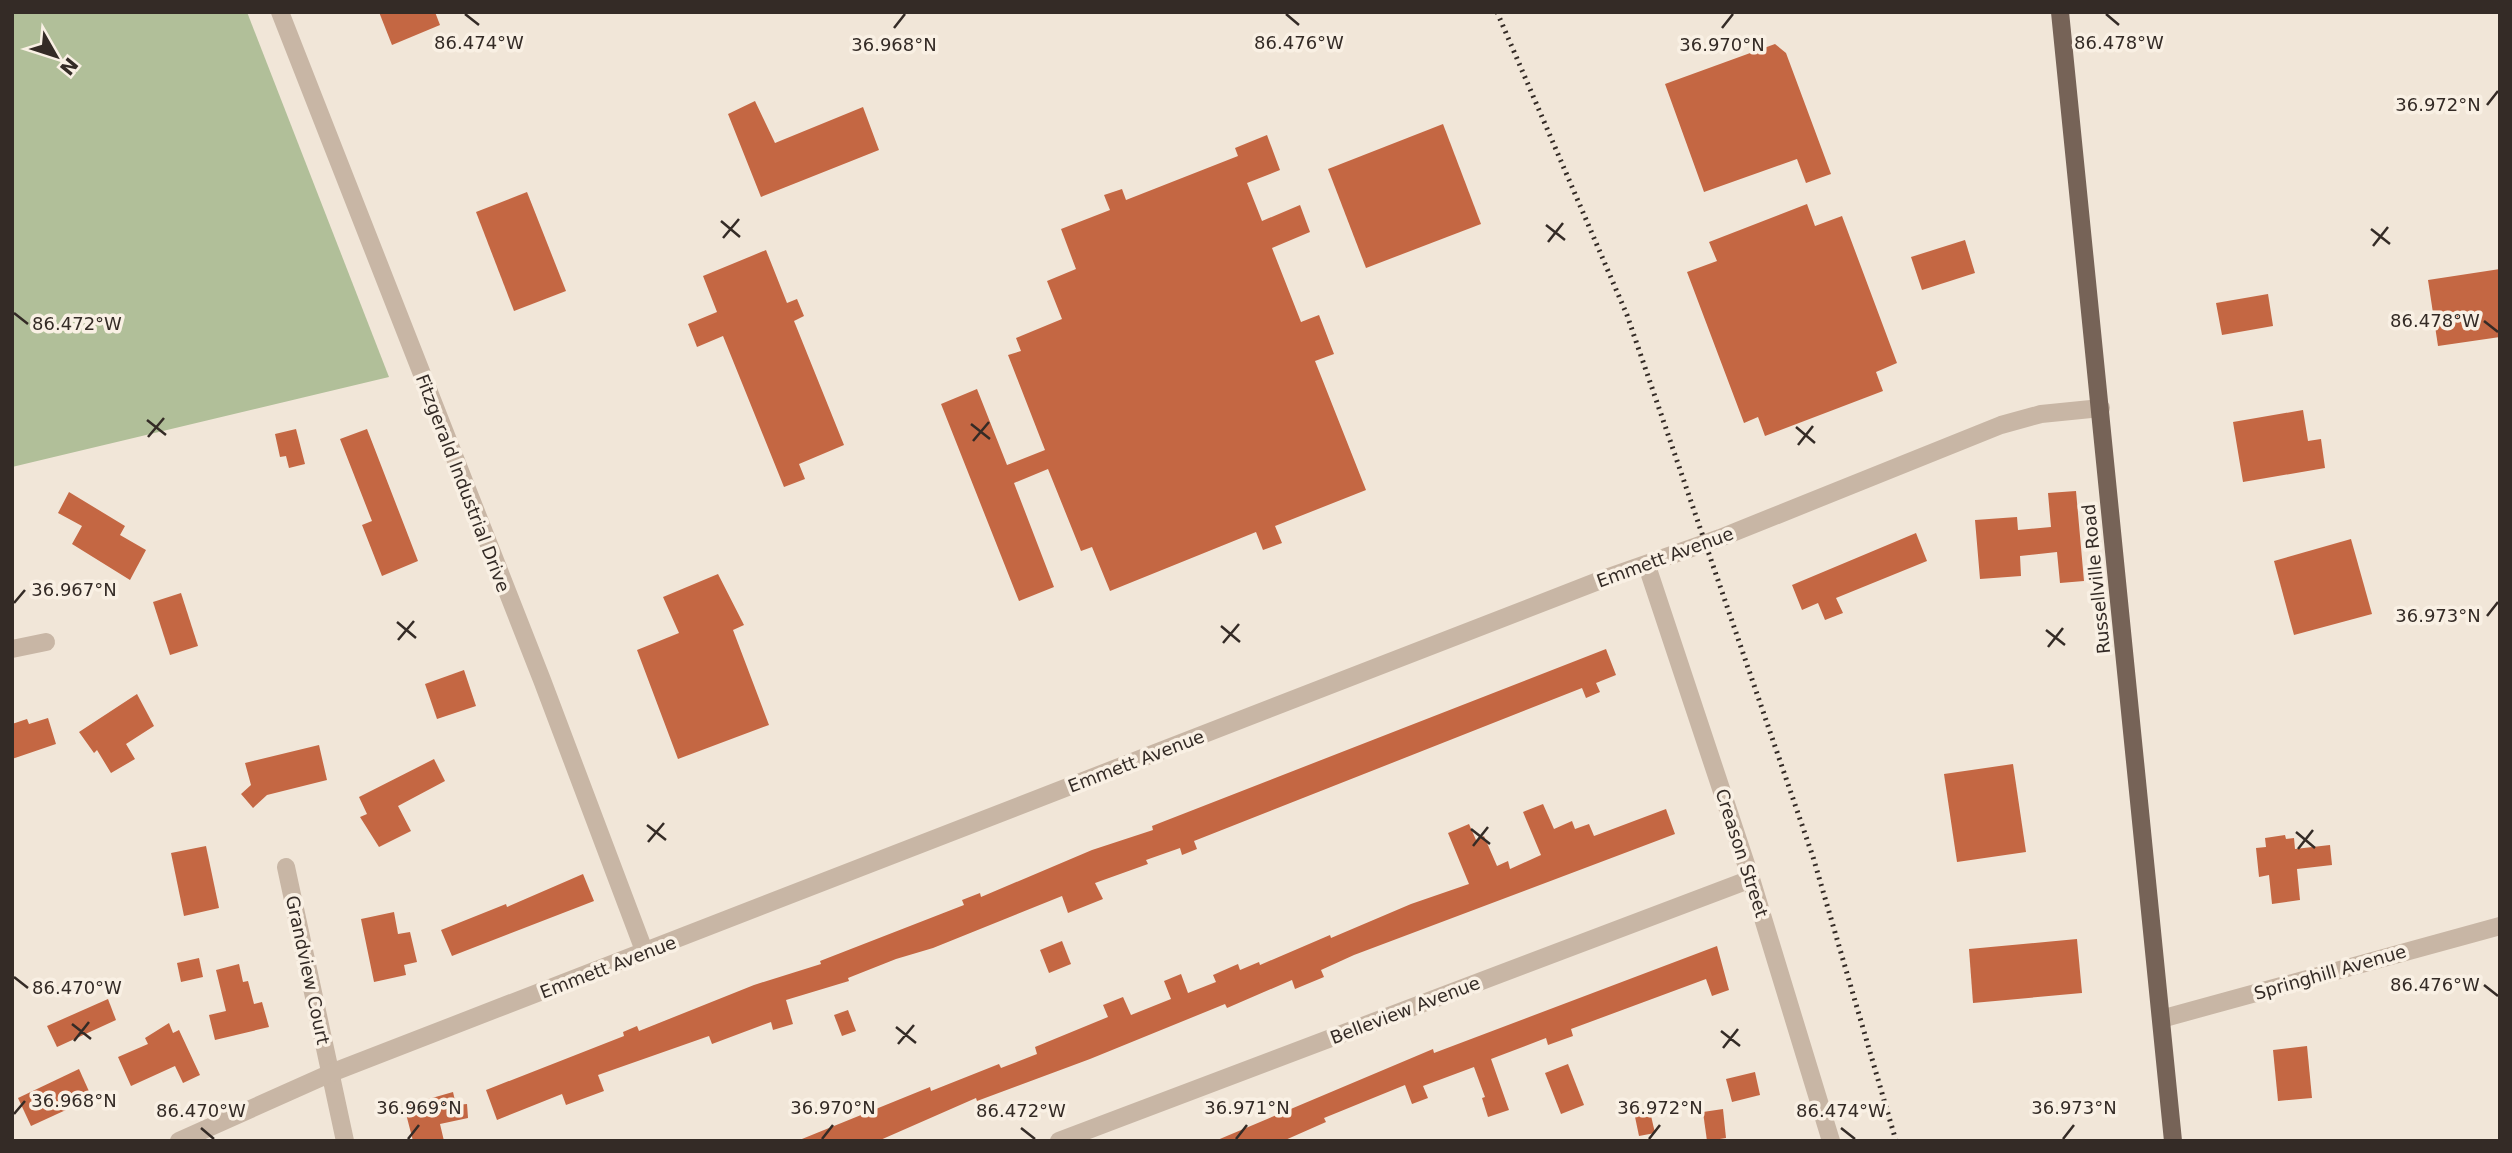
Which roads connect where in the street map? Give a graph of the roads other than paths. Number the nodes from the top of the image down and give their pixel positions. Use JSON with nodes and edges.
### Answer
{"nodes":[{"id":1,"x":280,"y":12,"type":"edge"},
{"id":2,"x":2060,"y":12,"type":"edge"},
{"id":3,"x":2101,"y":408,"type":"junction"},
{"id":4,"x":1647,"y":566,"type":"junction"},
{"id":5,"x":46,"y":642,"type":"dead end"},
{"id":6,"x":12,"y":649,"type":"edge"},
{"id":7,"x":286,"y":867,"type":"dead end"},
{"id":8,"x":1751,"y":879,"type":"junction"},
{"id":9,"x":2500,"y":926,"type":"edge"},
{"id":10,"x":645,"y":953,"type":"junction"},
{"id":11,"x":2161,"y":1019,"type":"junction"},
{"id":12,"x":331,"y":1073,"type":"junction"},
{"id":13,"x":179,"y":1141,"type":"edge"},
{"id":14,"x":345,"y":1141,"type":"edge"},
{"id":15,"x":1059,"y":1141,"type":"edge"},
{"id":16,"x":1831,"y":1141,"type":"edge"},
{"id":17,"x":2173,"y":1141,"type":"edge"}],
"edges":[{"from":1,"to":10,"type":"street","name":"Fitzgerald Industrial Drive"},
{"from":2,"to":3,"type":"main road","name":"Russellville Road"},
{"from":3,"to":4,"type":"street","name":"Emmett Avenue"},
{"from":3,"to":11,"type":"main road","name":"Russellville Road"},
{"from":4,"to":8,"type":"street","name":"Creason Street"},
{"from":4,"to":10,"type":"street","name":"Emmett Avenue"},
{"from":5,"to":6,"type":"street"},
{"from":7,"to":12,"type":"street","name":"Grandview Court"},
{"from":8,"to":15,"type":"street","name":"Belleview Avenue"},
{"from":8,"to":16,"type":"street","name":"Creason Street"},
{"from":9,"to":11,"type":"street","name":"Springhill Avenue"},
{"from":10,"to":12,"type":"street","name":"Emmett Avenue"},
{"from":11,"to":17,"type":"main road","name":"Russellville Road"},
{"from":12,"to":13,"type":"street","name":"Emmett Avenue"},
{"from":12,"to":14,"type":"street","name":"Grandview Court"}]}
